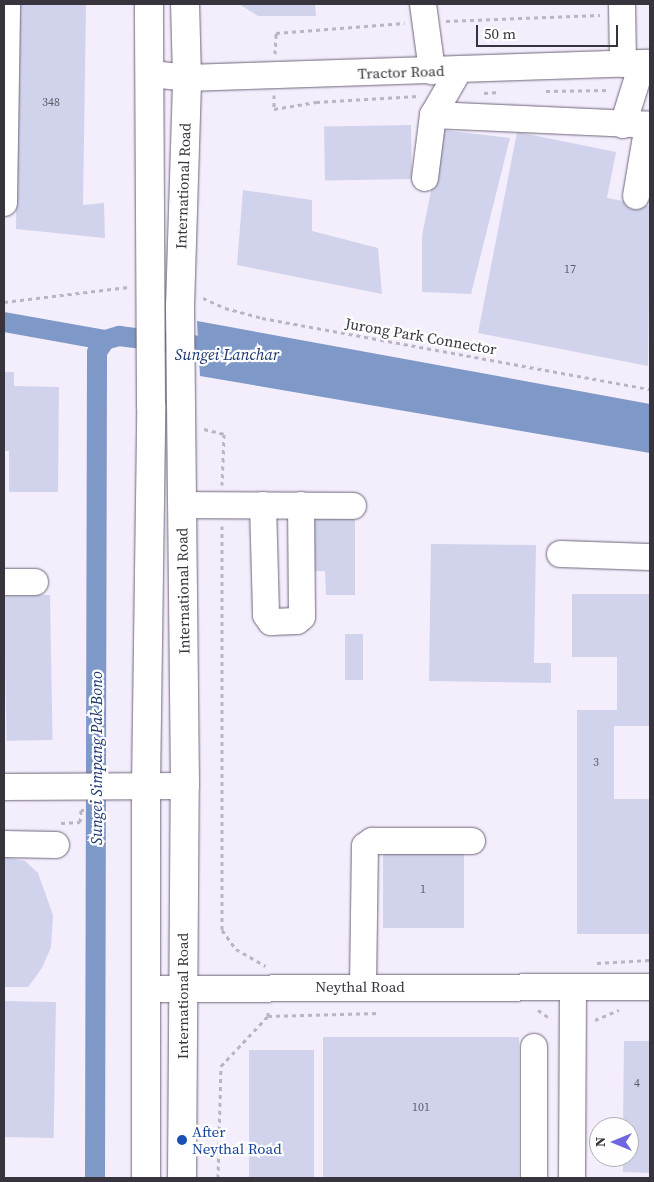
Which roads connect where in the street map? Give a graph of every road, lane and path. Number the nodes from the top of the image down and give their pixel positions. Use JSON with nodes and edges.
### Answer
{"nodes":[{"id":1,"x":7,"y":4,"type":"edge"},
{"id":2,"x":150,"y":4,"type":"edge"},
{"id":3,"x":185,"y":4,"type":"edge"},
{"id":4,"x":423,"y":4,"type":"edge"},
{"id":5,"x":622,"y":4,"type":"edge"},
{"id":6,"x":639,"y":64,"type":"edge"},
{"id":7,"x":459,"y":70,"type":"junction"},
{"id":8,"x":432,"y":71,"type":"junction"},
{"id":9,"x":151,"y":74,"type":"junction"},
{"id":10,"x":187,"y":78,"type":"junction"},
{"id":11,"x":634,"y":90,"type":"junction"},
{"id":12,"x":536,"y":91,"type":"dead end"},
{"id":13,"x":508,"y":92,"type":"dead end"},
{"id":14,"x":480,"y":93,"type":"dead end"},
{"id":15,"x":266,"y":95,"type":"dead end"},
{"id":16,"x":438,"y":105,"type":"junction"},
{"id":17,"x":640,"y":125,"type":"edge"},
{"id":18,"x":425,"y":178,"type":"dead end"},
{"id":19,"x":636,"y":196,"type":"dead end"},
{"id":20,"x":4,"y":203,"type":"edge"},
{"id":21,"x":145,"y":295,"type":"junction"},
{"id":22,"x":190,"y":301,"type":"junction"},
{"id":23,"x":4,"y":302,"type":"edge"},
{"id":24,"x":650,"y":389,"type":"edge"},
{"id":25,"x":191,"y":421,"type":"junction"},
{"id":26,"x":182,"y":505,"type":"junction"},
{"id":27,"x":222,"y":505,"type":"junction"},
{"id":28,"x":263,"y":505,"type":"junction"},
{"id":29,"x":301,"y":505,"type":"junction"},
{"id":30,"x":354,"y":506,"type":"dead end"},
{"id":31,"x":560,"y":554,"type":"dead end"},
{"id":32,"x":650,"y":557,"type":"edge"},
{"id":33,"x":4,"y":582,"type":"edge"},
{"id":34,"x":35,"y":582,"type":"dead end"},
{"id":35,"x":185,"y":786,"type":"junction"},
{"id":36,"x":4,"y":787,"type":"edge"},
{"id":37,"x":134,"y":787,"type":"junction"},
{"id":38,"x":472,"y":841,"type":"dead end"},
{"id":39,"x":4,"y":844,"type":"edge"},
{"id":40,"x":56,"y":844,"type":"dead end"},
{"id":41,"x":363,"y":987,"type":"junction"},
{"id":42,"x":573,"y":987,"type":"junction"},
{"id":43,"x":650,"y":987,"type":"edge"},
{"id":44,"x":182,"y":988,"type":"junction"},
{"id":45,"x":269,"y":988,"type":"junction"},
{"id":46,"x":147,"y":989,"type":"junction"},
{"id":47,"x":625,"y":1007,"type":"dead end"},
{"id":48,"x":535,"y":1008,"type":"dead end"},
{"id":49,"x":387,"y":1012,"type":"dead end"},
{"id":50,"x":268,"y":1016,"type":"junction"},
{"id":51,"x":573,"y":1020,"type":"junction"},
{"id":52,"x":534,"y":1047,"type":"dead end"},
{"id":53,"x":573,"y":1084,"type":"junction"},
{"id":54,"x":534,"y":1085,"type":"junction"},
{"id":55,"x":534,"y":1172,"type":"edge"},
{"id":56,"x":572,"y":1172,"type":"edge"},
{"id":57,"x":146,"y":1178,"type":"edge"},
{"id":58,"x":182,"y":1178,"type":"edge"},
{"id":59,"x":218,"y":1178,"type":"edge"}],
"edges":[{"from":1,"to":20,"type":"street"},
{"from":2,"to":9,"type":"main road","name":"International Road"},
{"from":3,"to":10,"type":"main road","name":"International Road"},
{"from":4,"to":8,"type":"street"},
{"from":5,"to":6,"type":"street"},
{"from":6,"to":7,"type":"street","name":"Tractor Road"},
{"from":6,"to":11,"type":"street"},
{"from":7,"to":8,"type":"street","name":"Tractor Road"},
{"from":7,"to":16,"type":"street"},
{"from":8,"to":10,"type":"street","name":"Tractor Road"},
{"from":9,"to":10,"type":"street","name":"Tractor Road"},
{"from":9,"to":21,"type":"main road","name":"International Road"},
{"from":10,"to":22,"type":"main road","name":"International Road"},
{"from":11,"to":12,"type":"path"},
{"from":11,"to":17,"type":"street"},
{"from":13,"to":14,"type":"path"},
{"from":15,"to":16,"type":"path"},
{"from":16,"to":17,"type":"street"},
{"from":16,"to":18,"type":"street"},
{"from":17,"to":19,"type":"street"},
{"from":21,"to":23,"type":"path"},
{"from":21,"to":37,"type":"main road","name":"International Road"},
{"from":22,"to":24,"type":"path","name":"Jurong Park Connector"},
{"from":22,"to":25,"type":"main road","name":"International Road"},
{"from":25,"to":26,"type":"main road","name":"International Road"},
{"from":25,"to":27,"type":"path"},
{"from":26,"to":27,"type":"street"},
{"from":26,"to":35,"type":"main road","name":"International Road"},
{"from":27,"to":28,"type":"street"},
{"from":27,"to":45,"type":"path"},
{"from":28,"to":29,"type":"street"},
{"from":28,"to":29,"type":"street"},
{"from":29,"to":30,"type":"street"},
{"from":31,"to":32,"type":"street"},
{"from":33,"to":34,"type":"street"},
{"from":35,"to":37,"type":"street"},
{"from":35,"to":44,"type":"main road","name":"International Road"},
{"from":36,"to":37,"type":"street"},
{"from":37,"to":46,"type":"main road","name":"International Road"},
{"from":38,"to":41,"type":"street"},
{"from":39,"to":40,"type":"street"},
{"from":41,"to":42,"type":"street","name":"Neythal Road"},
{"from":41,"to":45,"type":"street","name":"Neythal Road"},
{"from":42,"to":43,"type":"street","name":"Neythal Road"},
{"from":42,"to":51,"type":"street"},
{"from":44,"to":45,"type":"street","name":"Neythal Road"},
{"from":44,"to":46,"type":"street","name":"Neythal Road"},
{"from":44,"to":58,"type":"main road","name":"International Road"},
{"from":45,"to":50,"type":"path"},
{"from":46,"to":57,"type":"main road","name":"International Road"},
{"from":47,"to":51,"type":"path"},
{"from":48,"to":51,"type":"path"},
{"from":49,"to":50,"type":"path"},
{"from":50,"to":59,"type":"path"},
{"from":51,"to":53,"type":"street"},
{"from":52,"to":54,"type":"street"},
{"from":53,"to":54,"type":"street"},
{"from":53,"to":56,"type":"street"},
{"from":54,"to":55,"type":"street"},
{"from":55,"to":56,"type":"street"}]}
